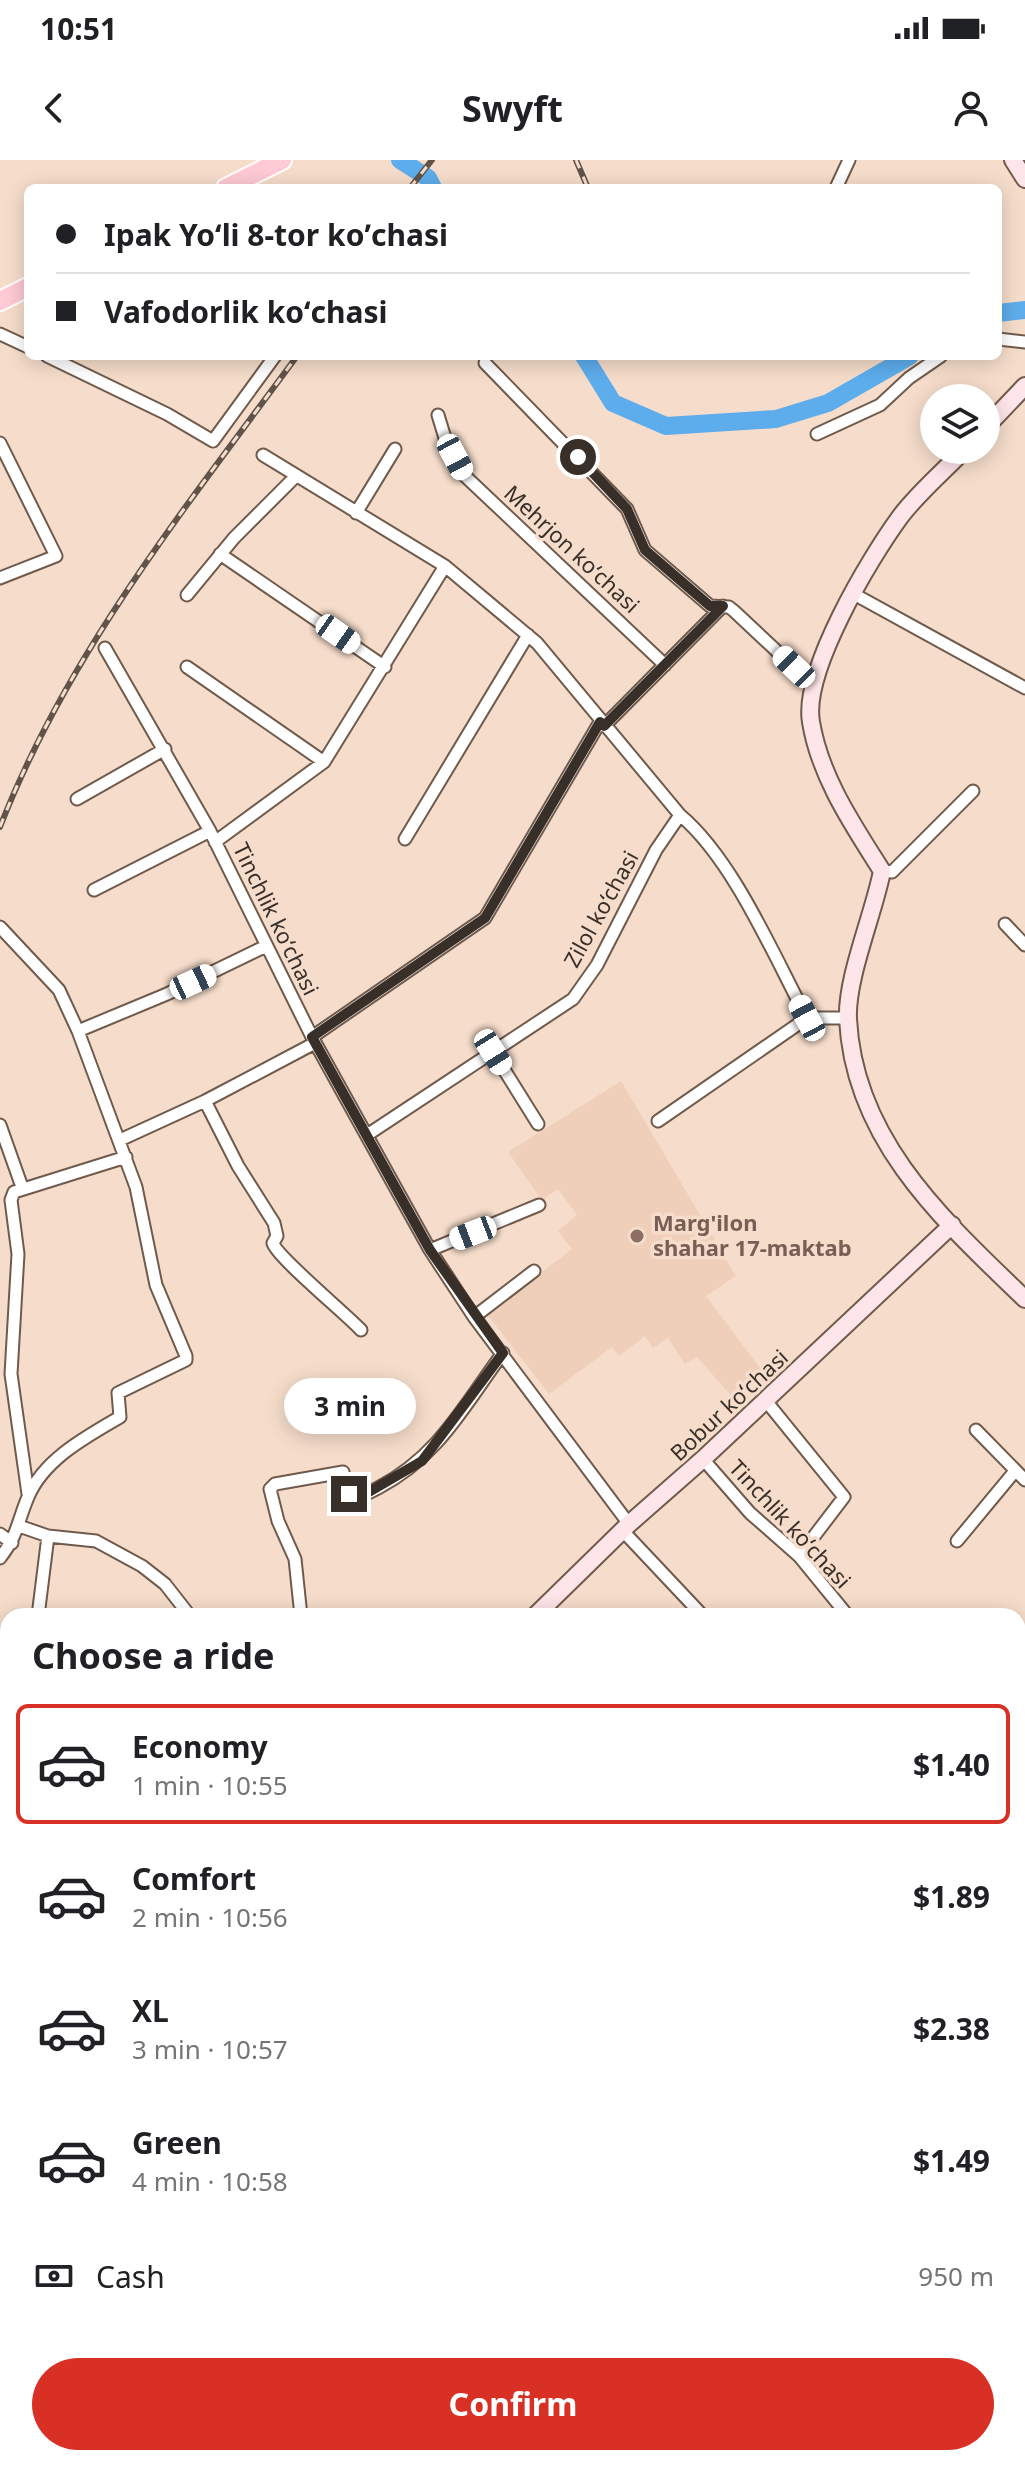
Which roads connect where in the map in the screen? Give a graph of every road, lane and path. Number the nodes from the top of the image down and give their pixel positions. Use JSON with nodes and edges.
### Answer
{"nodes":[{"id":1,"x":282,"y":160,"type":"edge"},
{"id":2,"x":849,"y":160,"type":"edge"},
{"id":3,"x":1013,"y":160,"type":"edge"},
{"id":4,"x":1025,"y":179,"type":"edge"},
{"id":5,"x":234,"y":184,"type":"edge"},
{"id":6,"x":838,"y":184,"type":"edge"},
{"id":7,"x":24,"y":289,"type":"edge"},
{"id":8,"x":0,"y":301,"type":"edge"},
{"id":9,"x":0,"y":334,"type":"edge"},
{"id":10,"x":1002,"y":339,"type":"edge"},
{"id":11,"x":1025,"y":342,"type":"edge"},
{"id":12,"x":24,"y":345,"type":"edge"},
{"id":13,"x":55,"y":360,"type":"edge"},
{"id":14,"x":272,"y":360,"type":"edge"},
{"id":15,"x":935,"y":360,"type":"edge"},
{"id":16,"x":485,"y":363,"type":"dead end"},
{"id":17,"x":1025,"y":386,"type":"edge"},
{"id":18,"x":1000,"y":412,"type":"edge"},
{"id":19,"x":438,"y":415,"type":"dead end"},
{"id":20,"x":817,"y":434,"type":"dead end"},
{"id":21,"x":1,"y":445,"type":"edge"},
{"id":22,"x":395,"y":449,"type":"dead end"},
{"id":23,"x":263,"y":455,"type":"dead end"},
{"id":24,"x":950,"y":464,"type":"edge"},
{"id":25,"x":296,"y":476,"type":"junction"},
{"id":26,"x":356,"y":513,"type":"junction"},
{"id":27,"x":220,"y":554,"type":"junction"},
{"id":28,"x":445,"y":566,"type":"junction"},
{"id":29,"x":0,"y":578,"type":"edge"},
{"id":30,"x":852,"y":593,"type":"junction"},
{"id":31,"x":187,"y":595,"type":"dead end"},
{"id":32,"x":723,"y":606,"type":"junction"},
{"id":33,"x":528,"y":635,"type":"junction"},
{"id":34,"x":105,"y":648,"type":"dead end"},
{"id":35,"x":665,"y":665,"type":"junction"},
{"id":36,"x":187,"y":667,"type":"dead end"},
{"id":37,"x":385,"y":667,"type":"junction"},
{"id":38,"x":814,"y":686,"type":"junction"},
{"id":39,"x":1025,"y":688,"type":"edge"},
{"id":40,"x":602,"y":724,"type":"junction"},
{"id":41,"x":165,"y":749,"type":"junction"},
{"id":42,"x":324,"y":762,"type":"junction"},
{"id":43,"x":973,"y":791,"type":"dead end"},
{"id":44,"x":77,"y":799,"type":"dead end"},
{"id":45,"x":680,"y":815,"type":"junction"},
{"id":46,"x":213,"y":836,"type":"junction"},
{"id":47,"x":405,"y":839,"type":"dead end"},
{"id":48,"x":882,"y":871,"type":"junction"},
{"id":49,"x":94,"y":890,"type":"dead end"},
{"id":50,"x":1005,"y":924,"type":"dead end"},
{"id":51,"x":0,"y":927,"type":"edge"},
{"id":52,"x":1025,"y":945,"type":"edge"},
{"id":53,"x":266,"y":946,"type":"junction"},
{"id":54,"x":807,"y":1018,"type":"junction"},
{"id":55,"x":848,"y":1018,"type":"junction"},
{"id":56,"x":78,"y":1031,"type":"junction"},
{"id":57,"x":314,"y":1040,"type":"junction"},
{"id":58,"x":493,"y":1052,"type":"junction"},
{"id":59,"x":205,"y":1101,"type":"junction"},
{"id":60,"x":658,"y":1121,"type":"dead end"},
{"id":61,"x":538,"y":1124,"type":"dead end"},
{"id":62,"x":0,"y":1125,"type":"edge"},
{"id":63,"x":367,"y":1135,"type":"junction"},
{"id":64,"x":120,"y":1140,"type":"junction"},
{"id":65,"x":126,"y":1157,"type":"junction"},
{"id":66,"x":22,"y":1187,"type":"junction"},
{"id":67,"x":539,"y":1205,"type":"dead end"},
{"id":68,"x":952,"y":1225,"type":"junction"},
{"id":69,"x":430,"y":1250,"type":"junction"},
{"id":70,"x":534,"y":1271,"type":"dead end"},
{"id":71,"x":1025,"y":1299,"type":"edge"},
{"id":72,"x":474,"y":1317,"type":"junction"},
{"id":73,"x":361,"y":1330,"type":"dead end"},
{"id":74,"x":503,"y":1353,"type":"junction"},
{"id":75,"x":766,"y":1401,"type":"junction"},
{"id":76,"x":976,"y":1430,"type":"dead end"},
{"id":77,"x":703,"y":1459,"type":"junction"},
{"id":78,"x":1015,"y":1471,"type":"junction"},
{"id":79,"x":1025,"y":1480,"type":"edge"},
{"id":80,"x":28,"y":1494,"type":"junction"},
{"id":81,"x":19,"y":1526,"type":"junction"},
{"id":82,"x":626,"y":1528,"type":"junction"},
{"id":83,"x":0,"y":1534,"type":"edge"},
{"id":84,"x":48,"y":1536,"type":"junction"},
{"id":85,"x":957,"y":1541,"type":"dead end"},
{"id":86,"x":12,"y":1543,"type":"junction"},
{"id":87,"x":799,"y":1556,"type":"junction"},
{"id":88,"x":0,"y":1558,"type":"edge"},
{"id":89,"x":39,"y":1608,"type":"edge"},
{"id":90,"x":184,"y":1608,"type":"edge"},
{"id":91,"x":300,"y":1608,"type":"edge"},
{"id":92,"x":547,"y":1608,"type":"edge"},
{"id":93,"x":696,"y":1608,"type":"edge"},
{"id":94,"x":841,"y":1608,"type":"edge"}],
"edges":[{"from":1,"to":5,"type":"main road"},
{"from":2,"to":6,"type":"street"},
{"from":3,"to":4,"type":"street"},
{"from":7,"to":8,"type":"main road"},
{"from":9,"to":12,"type":"street"},
{"from":10,"to":11,"type":"street"},
{"from":13,"to":14,"type":"street"},
{"from":15,"to":20,"type":"street"},
{"from":16,"to":32,"type":"street"},
{"from":17,"to":18,"type":"street"},
{"from":19,"to":35,"type":"street","name":"Mehrjon koʻchasi"},
{"from":21,"to":29,"type":"street"},
{"from":22,"to":26,"type":"street"},
{"from":23,"to":25,"type":"street"},
{"from":24,"to":30,"type":"street"},
{"from":25,"to":26,"type":"street"},
{"from":25,"to":27,"type":"street"},
{"from":26,"to":28,"type":"street"},
{"from":27,"to":31,"type":"street"},
{"from":27,"to":37,"type":"street"},
{"from":28,"to":33,"type":"street"},
{"from":28,"to":37,"type":"street"},
{"from":30,"to":38,"type":"street"},
{"from":30,"to":39,"type":"street"},
{"from":32,"to":35,"type":"street"},
{"from":32,"to":38,"type":"street"},
{"from":33,"to":40,"type":"street"},
{"from":33,"to":47,"type":"street"},
{"from":34,"to":41,"type":"street","name":"Tinchlik koʻchasi"},
{"from":35,"to":40,"type":"street"},
{"from":36,"to":42,"type":"street"},
{"from":37,"to":42,"type":"street"},
{"from":38,"to":48,"type":"street"},
{"from":40,"to":45,"type":"street"},
{"from":40,"to":57,"type":"street"},
{"from":41,"to":44,"type":"street"},
{"from":41,"to":46,"type":"street","name":"Tinchlik koʻchasi"},
{"from":42,"to":46,"type":"street"},
{"from":43,"to":48,"type":"street"},
{"from":45,"to":54,"type":"street"},
{"from":45,"to":58,"type":"street","name":"Zilol ko‘chasi"},
{"from":46,"to":49,"type":"street"},
{"from":46,"to":53,"type":"street","name":"Tinchlik koʻchasi"},
{"from":48,"to":55,"type":"street"},
{"from":50,"to":52,"type":"street"},
{"from":51,"to":56,"type":"street"},
{"from":53,"to":56,"type":"street"},
{"from":53,"to":57,"type":"street","name":"Tinchlik koʻchasi"},
{"from":54,"to":55,"type":"street"},
{"from":54,"to":60,"type":"street"},
{"from":55,"to":68,"type":"street"},
{"from":56,"to":64,"type":"street"},
{"from":57,"to":59,"type":"street"},
{"from":57,"to":63,"type":"street","name":"Tinchlik koʻchasi"},
{"from":58,"to":61,"type":"street"},
{"from":58,"to":63,"type":"street","name":"Zilol ko‘chasi"},
{"from":59,"to":64,"type":"street"},
{"from":59,"to":73,"type":"street"},
{"from":62,"to":66,"type":"street"},
{"from":63,"to":69,"type":"street","name":"Tinchlik koʻchasi"},
{"from":64,"to":65,"type":"street"},
{"from":65,"to":66,"type":"street"},
{"from":65,"to":80,"type":"street"},
{"from":66,"to":80,"type":"street"},
{"from":67,"to":69,"type":"street"},
{"from":68,"to":71,"type":"street"},
{"from":68,"to":75,"type":"street","name":"Bobur koʻchasi"},
{"from":69,"to":72,"type":"street","name":"Tinchlik koʻchasi"},
{"from":70,"to":72,"type":"street"},
{"from":72,"to":74,"type":"street","name":"Tinchlik koʻchasi"},
{"from":74,"to":82,"type":"street","name":"Tinchlik koʻchasi"},
{"from":74,"to":91,"type":"street"},
{"from":75,"to":77,"type":"street","name":"Bobur koʻchasi"},
{"from":75,"to":87,"type":"street"},
{"from":76,"to":78,"type":"street"},
{"from":77,"to":82,"type":"street","name":"Bobur koʻchasi"},
{"from":77,"to":87,"type":"street","name":"Tinchlik koʻchasi"},
{"from":78,"to":79,"type":"street"},
{"from":78,"to":85,"type":"street"},
{"from":80,"to":81,"type":"street"},
{"from":81,"to":84,"type":"street"},
{"from":81,"to":86,"type":"street"},
{"from":82,"to":92,"type":"street","name":"Bobur koʻchasi"},
{"from":82,"to":93,"type":"street","name":"Tinchlik koʻchasi"},
{"from":83,"to":86,"type":"street"},
{"from":84,"to":89,"type":"street"},
{"from":84,"to":90,"type":"street"},
{"from":86,"to":88,"type":"street"},
{"from":87,"to":94,"type":"street","name":"Tinchlik koʻchasi"}]}
